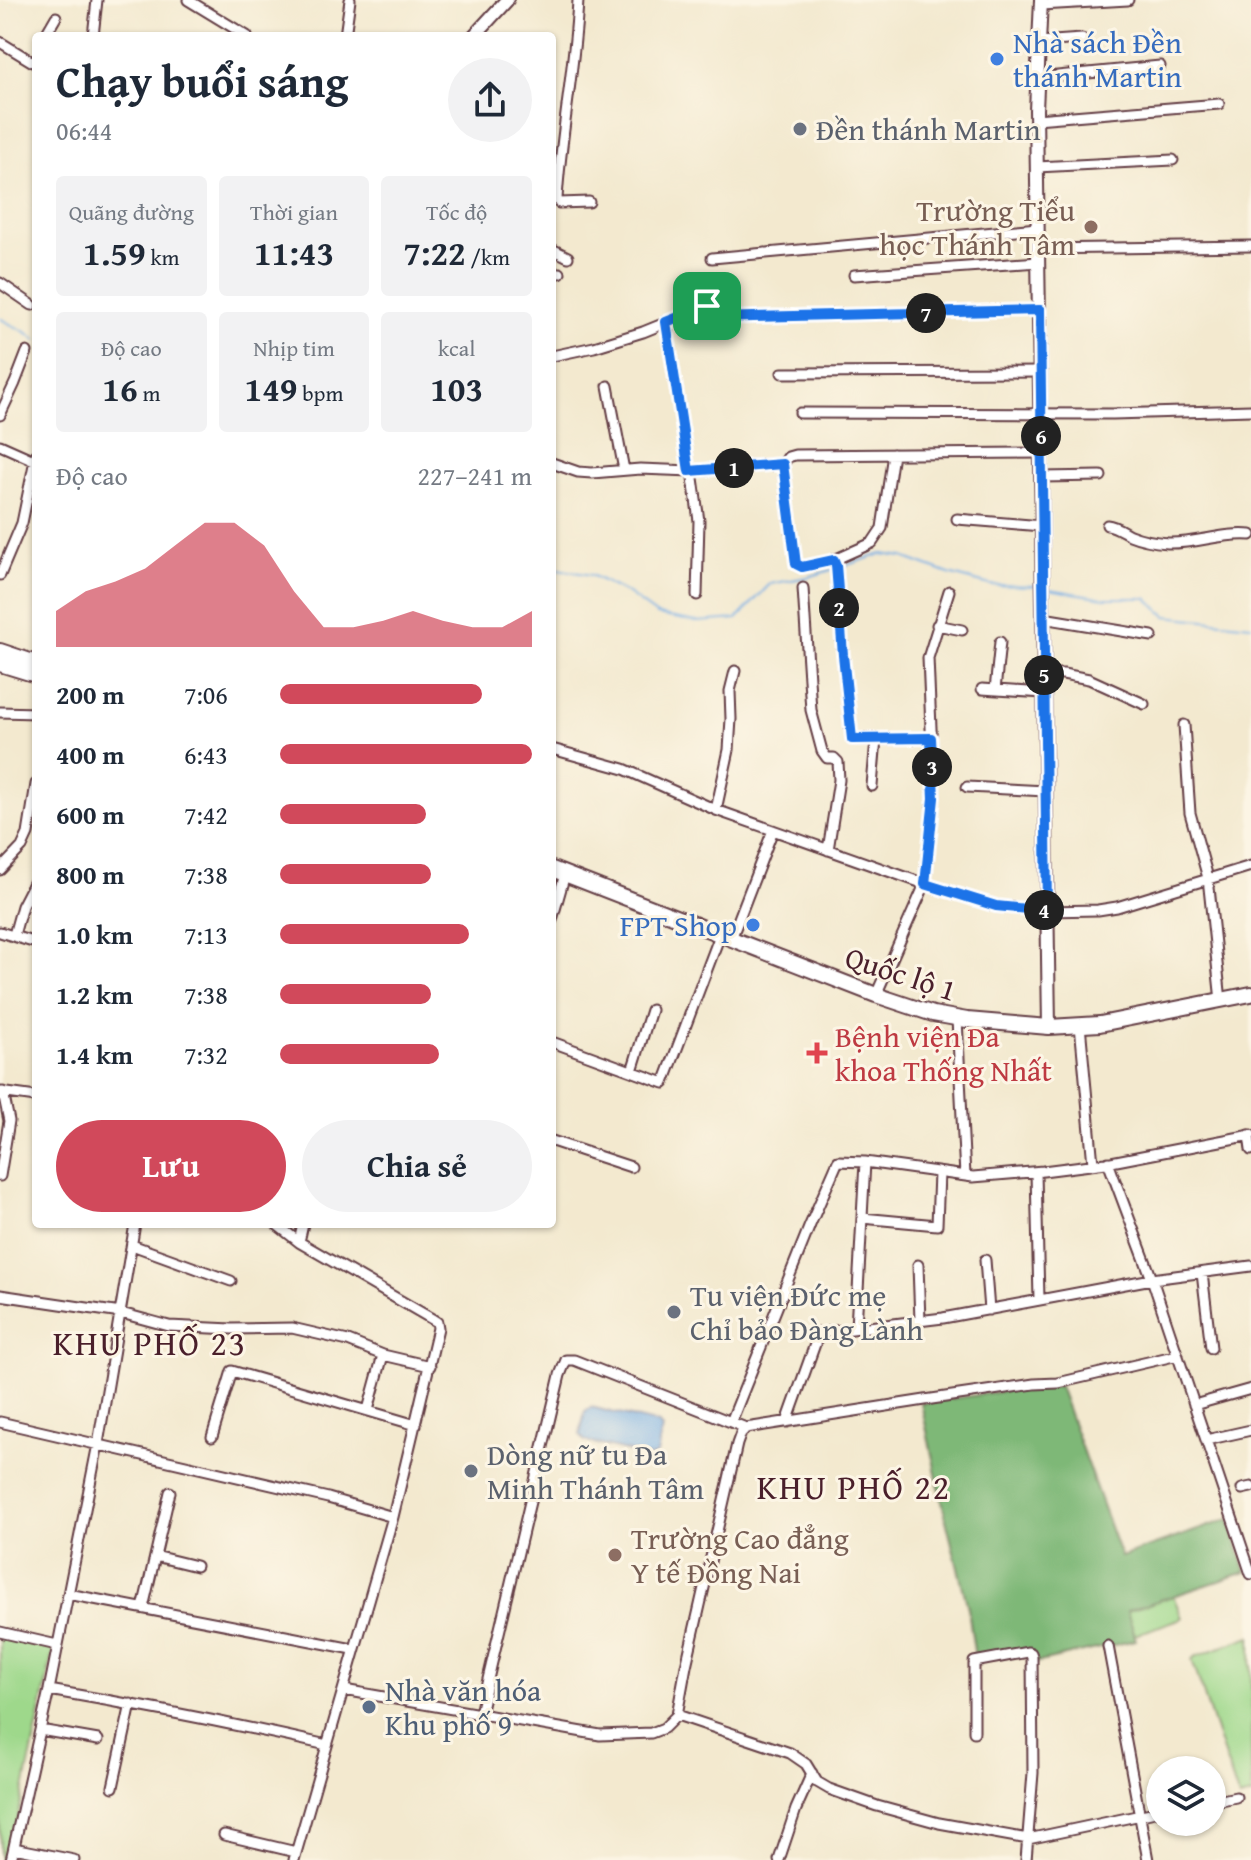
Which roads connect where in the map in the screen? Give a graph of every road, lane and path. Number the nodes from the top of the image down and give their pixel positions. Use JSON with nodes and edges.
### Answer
{"nodes":[{"id":1,"x":97,"y":0,"type":"edge"},
{"id":2,"x":188,"y":0,"type":"edge"},
{"id":3,"x":350,"y":0,"type":"edge"},
{"id":4,"x":507,"y":0,"type":"edge"},
{"id":5,"x":578,"y":0,"type":"edge"},
{"id":6,"x":1128,"y":0,"type":"edge"},
{"id":7,"x":1041,"y":2,"type":"edge"},
{"id":8,"x":56,"y":17,"type":"dead end"},
{"id":9,"x":47,"y":32,"type":"edge"},
{"id":10,"x":93,"y":32,"type":"edge"},
{"id":11,"x":240,"y":32,"type":"edge"},
{"id":12,"x":346,"y":32,"type":"edge"},
{"id":13,"x":478,"y":32,"type":"edge"},
{"id":14,"x":1082,"y":39,"type":"dead end"},
{"id":15,"x":0,"y":42,"type":"edge"},
{"id":16,"x":1039,"y":42,"type":"junction"},
{"id":17,"x":32,"y":58,"type":"edge"},
{"id":18,"x":1160,"y":66,"type":"dead end"},
{"id":19,"x":1037,"y":78,"type":"junction"},
{"id":20,"x":1219,"y":104,"type":"dead end"},
{"id":21,"x":1036,"y":119,"type":"junction"},
{"id":22,"x":1173,"y":160,"type":"dead end"},
{"id":23,"x":1037,"y":167,"type":"junction"},
{"id":24,"x":589,"y":202,"type":"dead end"},
{"id":25,"x":1038,"y":228,"type":"junction"},
{"id":26,"x":1251,"y":246,"type":"edge"},
{"id":27,"x":556,"y":251,"type":"edge"},
{"id":28,"x":1039,"y":256,"type":"junction"},
{"id":29,"x":568,"y":257,"type":"dead end"},
{"id":30,"x":712,"y":258,"type":"dead end"},
{"id":31,"x":854,"y":275,"type":"dead end"},
{"id":32,"x":0,"y":283,"type":"edge"},
{"id":33,"x":32,"y":305,"type":"dead end"},
{"id":34,"x":1040,"y":310,"type":"junction"},
{"id":35,"x":666,"y":322,"type":"junction"},
{"id":36,"x":27,"y":352,"type":"dead end"},
{"id":37,"x":556,"y":355,"type":"edge"},
{"id":38,"x":1040,"y":372,"type":"junction"},
{"id":39,"x":782,"y":373,"type":"dead end"},
{"id":40,"x":608,"y":386,"type":"dead end"},
{"id":41,"x":1251,"y":410,"type":"edge"},
{"id":42,"x":800,"y":413,"type":"dead end"},
{"id":43,"x":1041,"y":414,"type":"junction"},
{"id":44,"x":0,"y":415,"type":"edge"},
{"id":45,"x":0,"y":445,"type":"edge"},
{"id":46,"x":1042,"y":453,"type":"junction"},
{"id":47,"x":893,"y":454,"type":"junction"},
{"id":48,"x":32,"y":457,"type":"edge"},
{"id":49,"x":556,"y":464,"type":"edge"},
{"id":50,"x":783,"y":464,"type":"junction"},
{"id":51,"x":624,"y":470,"type":"junction"},
{"id":52,"x":691,"y":471,"type":"junction"},
{"id":53,"x":32,"y":473,"type":"edge"},
{"id":54,"x":1101,"y":476,"type":"dead end"},
{"id":55,"x":1042,"y":477,"type":"junction"},
{"id":56,"x":957,"y":519,"type":"dead end"},
{"id":57,"x":1107,"y":525,"type":"dead end"},
{"id":58,"x":1042,"y":526,"type":"junction"},
{"id":59,"x":1251,"y":535,"type":"edge"},
{"id":60,"x":836,"y":566,"type":"junction"},
{"id":61,"x":0,"y":575,"type":"edge"},
{"id":62,"x":803,"y":588,"type":"dead end"},
{"id":63,"x":949,"y":591,"type":"dead end"},
{"id":64,"x":697,"y":595,"type":"dead end"},
{"id":65,"x":1043,"y":618,"type":"junction"},
{"id":66,"x":937,"y":625,"type":"junction"},
{"id":67,"x":962,"y":630,"type":"dead end"},
{"id":68,"x":1152,"y":636,"type":"dead end"},
{"id":69,"x":1000,"y":642,"type":"dead end"},
{"id":70,"x":0,"y":651,"type":"edge"},
{"id":71,"x":32,"y":662,"type":"edge"},
{"id":72,"x":0,"y":664,"type":"edge"},
{"id":73,"x":735,"y":671,"type":"dead end"},
{"id":74,"x":32,"y":674,"type":"edge"},
{"id":75,"x":1044,"y":674,"type":"junction"},
{"id":76,"x":982,"y":689,"type":"dead end"},
{"id":77,"x":995,"y":690,"type":"junction"},
{"id":78,"x":1044,"y":693,"type":"junction"},
{"id":79,"x":1144,"y":704,"type":"dead end"},
{"id":80,"x":0,"y":712,"type":"edge"},
{"id":81,"x":32,"y":713,"type":"edge"},
{"id":82,"x":1184,"y":725,"type":"dead end"},
{"id":83,"x":931,"y":738,"type":"junction"},
{"id":84,"x":876,"y":739,"type":"junction"},
{"id":85,"x":556,"y":750,"type":"edge"},
{"id":86,"x":872,"y":786,"type":"dead end"},
{"id":87,"x":967,"y":787,"type":"dead end"},
{"id":88,"x":1046,"y":791,"type":"junction"},
{"id":89,"x":32,"y":809,"type":"edge"},
{"id":90,"x":716,"y":810,"type":"junction"},
{"id":91,"x":773,"y":830,"type":"junction"},
{"id":92,"x":828,"y":850,"type":"junction"},
{"id":93,"x":1251,"y":866,"type":"edge"},
{"id":94,"x":0,"y":870,"type":"edge"},
{"id":95,"x":558,"y":872,"type":"edge"},
{"id":96,"x":1208,"y":878,"type":"junction"},
{"id":97,"x":925,"y":884,"type":"junction"},
{"id":98,"x":32,"y":887,"type":"edge"},
{"id":99,"x":1047,"y":911,"type":"junction"},
{"id":100,"x":0,"y":932,"type":"edge"},
{"id":101,"x":14,"y":935,"type":"junction"},
{"id":102,"x":726,"y":937,"type":"junction"},
{"id":103,"x":32,"y":942,"type":"edge"},
{"id":104,"x":1251,"y":994,"type":"edge"},
{"id":105,"x":876,"y":995,"type":"junction"},
{"id":106,"x":1221,"y":1001,"type":"junction"},
{"id":107,"x":651,"y":1010,"type":"dead end"},
{"id":108,"x":957,"y":1019,"type":"junction"},
{"id":109,"x":1080,"y":1025,"type":"junction"},
{"id":110,"x":1049,"y":1027,"type":"junction"},
{"id":111,"x":556,"y":1043,"type":"edge"},
{"id":112,"x":632,"y":1071,"type":"junction"},
{"id":113,"x":2,"y":1092,"type":"edge"},
{"id":114,"x":32,"y":1096,"type":"edge"},
{"id":115,"x":1250,"y":1135,"type":"edge"},
{"id":116,"x":556,"y":1142,"type":"edge"},
{"id":117,"x":1251,"y":1150,"type":"edge"},
{"id":118,"x":865,"y":1162,"type":"junction"},
{"id":119,"x":1108,"y":1162,"type":"junction"},
{"id":120,"x":1093,"y":1164,"type":"junction"},
{"id":121,"x":631,"y":1167,"type":"dead end"},
{"id":122,"x":1036,"y":1172,"type":"junction"},
{"id":123,"x":939,"y":1173,"type":"junction"},
{"id":124,"x":0,"y":1176,"type":"edge"},
{"id":125,"x":965,"y":1176,"type":"junction"},
{"id":126,"x":862,"y":1218,"type":"junction"},
{"id":127,"x":134,"y":1228,"type":"edge"},
{"id":128,"x":281,"y":1228,"type":"edge"},
{"id":129,"x":302,"y":1228,"type":"edge"},
{"id":130,"x":299,"y":1242,"type":"junction"},
{"id":131,"x":132,"y":1245,"type":"junction"},
{"id":132,"x":985,"y":1260,"type":"dead end"},
{"id":133,"x":918,"y":1265,"type":"dead end"},
{"id":134,"x":1251,"y":1266,"type":"edge"},
{"id":135,"x":1202,"y":1273,"type":"junction"},
{"id":136,"x":1152,"y":1279,"type":"junction"},
{"id":137,"x":231,"y":1281,"type":"dead end"},
{"id":138,"x":0,"y":1295,"type":"edge"},
{"id":139,"x":1039,"y":1300,"type":"junction"},
{"id":140,"x":989,"y":1310,"type":"junction"},
{"id":141,"x":121,"y":1313,"type":"junction"},
{"id":142,"x":920,"y":1321,"type":"junction"},
{"id":143,"x":856,"y":1328,"type":"junction"},
{"id":144,"x":1211,"y":1348,"type":"dead end"},
{"id":145,"x":383,"y":1355,"type":"junction"},
{"id":146,"x":1178,"y":1355,"type":"junction"},
{"id":147,"x":430,"y":1366,"type":"junction"},
{"id":148,"x":1251,"y":1389,"type":"edge"},
{"id":149,"x":1194,"y":1405,"type":"junction"},
{"id":150,"x":368,"y":1410,"type":"junction"},
{"id":151,"x":0,"y":1422,"type":"edge"},
{"id":152,"x":731,"y":1422,"type":"junction"},
{"id":153,"x":787,"y":1422,"type":"junction"},
{"id":154,"x":416,"y":1425,"type":"junction"},
{"id":155,"x":746,"y":1428,"type":"junction"},
{"id":156,"x":1251,"y":1430,"type":"edge"},
{"id":157,"x":212,"y":1437,"type":"dead end"},
{"id":158,"x":1206,"y":1440,"type":"junction"},
{"id":159,"x":98,"y":1444,"type":"junction"},
{"id":160,"x":170,"y":1492,"type":"dead end"},
{"id":161,"x":393,"y":1517,"type":"junction"},
{"id":162,"x":155,"y":1556,"type":"junction"},
{"id":163,"x":196,"y":1566,"type":"dead end"},
{"id":164,"x":1251,"y":1574,"type":"edge"},
{"id":165,"x":68,"y":1594,"type":"junction"},
{"id":166,"x":143,"y":1608,"type":"junction"},
{"id":167,"x":0,"y":1632,"type":"edge"},
{"id":168,"x":57,"y":1645,"type":"junction"},
{"id":169,"x":1108,"y":1646,"type":"dead end"},
{"id":170,"x":353,"y":1649,"type":"junction"},
{"id":171,"x":49,"y":1690,"type":"junction"},
{"id":172,"x":344,"y":1690,"type":"junction"},
{"id":173,"x":131,"y":1704,"type":"junction"},
{"id":174,"x":480,"y":1713,"type":"junction"},
{"id":175,"x":677,"y":1715,"type":"junction"},
{"id":176,"x":40,"y":1730,"type":"junction"},
{"id":177,"x":974,"y":1732,"type":"dead end"},
{"id":178,"x":98,"y":1740,"type":"dead end"},
{"id":179,"x":327,"y":1745,"type":"junction"},
{"id":180,"x":812,"y":1773,"type":"junction"},
{"id":181,"x":113,"y":1787,"type":"dead end"},
{"id":182,"x":1236,"y":1797,"type":"dead end"},
{"id":183,"x":1226,"y":1799,"type":"edge"},
{"id":184,"x":1146,"y":1814,"type":"edge"},
{"id":185,"x":1140,"y":1815,"type":"junction"},
{"id":186,"x":224,"y":1835,"type":"dead end"},
{"id":187,"x":1028,"y":1839,"type":"junction"},
{"id":188,"x":14,"y":1848,"type":"junction"},
{"id":189,"x":295,"y":1856,"type":"edge"},
{"id":190,"x":11,"y":1860,"type":"edge"},
{"id":191,"x":74,"y":1860,"type":"edge"},
{"id":192,"x":779,"y":1860,"type":"edge"},
{"id":193,"x":1026,"y":1860,"type":"edge"},
{"id":194,"x":1148,"y":1860,"type":"edge"}],
"edges":[{"from":1,"to":10,"type":"street"},
{"from":2,"to":11,"type":"street"},
{"from":3,"to":12,"type":"street"},
{"from":4,"to":13,"type":"main road"},
{"from":5,"to":24,"type":"street"},
{"from":6,"to":7,"type":"street"},
{"from":7,"to":16,"type":"main road"},
{"from":8,"to":9,"type":"street"},
{"from":14,"to":16,"type":"street"},
{"from":15,"to":17,"type":"street"},
{"from":16,"to":19,"type":"main road"},
{"from":18,"to":19,"type":"street"},
{"from":19,"to":21,"type":"main road"},
{"from":20,"to":21,"type":"street"},
{"from":21,"to":23,"type":"main road"},
{"from":22,"to":23,"type":"street"},
{"from":23,"to":25,"type":"main road"},
{"from":25,"to":28,"type":"main road"},
{"from":25,"to":30,"type":"street"},
{"from":26,"to":28,"type":"street"},
{"from":27,"to":29,"type":"street"},
{"from":28,"to":31,"type":"street"},
{"from":28,"to":34,"type":"main road"},
{"from":32,"to":33,"type":"street"},
{"from":34,"to":35,"type":"street"},
{"from":34,"to":38,"type":"main road"},
{"from":35,"to":37,"type":"street"},
{"from":35,"to":52,"type":"street"},
{"from":36,"to":44,"type":"street"},
{"from":38,"to":39,"type":"street"},
{"from":38,"to":43,"type":"main road"},
{"from":40,"to":51,"type":"street"},
{"from":41,"to":43,"type":"street"},
{"from":42,"to":43,"type":"street"},
{"from":43,"to":46,"type":"main road"},
{"from":45,"to":48,"type":"street"},
{"from":46,"to":47,"type":"street"},
{"from":46,"to":55,"type":"main road"},
{"from":47,"to":50,"type":"street"},
{"from":47,"to":60,"type":"street"},
{"from":49,"to":51,"type":"street"},
{"from":50,"to":52,"type":"street"},
{"from":50,"to":60,"type":"street"},
{"from":51,"to":52,"type":"street"},
{"from":52,"to":64,"type":"street"},
{"from":53,"to":61,"type":"street"},
{"from":54,"to":55,"type":"street"},
{"from":55,"to":58,"type":"main road"},
{"from":56,"to":58,"type":"street"},
{"from":57,"to":59,"type":"street"},
{"from":58,"to":65,"type":"main road"},
{"from":60,"to":84,"type":"street"},
{"from":62,"to":92,"type":"street"},
{"from":63,"to":66,"type":"street"},
{"from":65,"to":68,"type":"street"},
{"from":65,"to":75,"type":"main road"},
{"from":66,"to":67,"type":"street"},
{"from":66,"to":83,"type":"street"},
{"from":69,"to":77,"type":"street"},
{"from":70,"to":71,"type":"highway"},
{"from":72,"to":74,"type":"highway"},
{"from":73,"to":90,"type":"street"},
{"from":75,"to":78,"type":"main road"},
{"from":75,"to":79,"type":"street"},
{"from":76,"to":77,"type":"street"},
{"from":77,"to":78,"type":"street"},
{"from":78,"to":88,"type":"main road"},
{"from":80,"to":81,"type":"street"},
{"from":82,"to":96,"type":"street"},
{"from":83,"to":84,"type":"street"},
{"from":83,"to":97,"type":"street"},
{"from":84,"to":86,"type":"street"},
{"from":85,"to":90,"type":"street"},
{"from":87,"to":88,"type":"street"},
{"from":88,"to":99,"type":"main road"},
{"from":89,"to":94,"type":"street"},
{"from":90,"to":91,"type":"street"},
{"from":91,"to":92,"type":"street"},
{"from":91,"to":102,"type":"street"},
{"from":92,"to":97,"type":"street"},
{"from":93,"to":96,"type":"street"},
{"from":95,"to":102,"type":"highway","name":"Quốc lộ 1"},
{"from":96,"to":99,"type":"street"},
{"from":96,"to":106,"type":"street"},
{"from":97,"to":99,"type":"street"},
{"from":97,"to":105,"type":"street"},
{"from":98,"to":101,"type":"street"},
{"from":99,"to":110,"type":"main road"},
{"from":100,"to":101,"type":"street"},
{"from":101,"to":103,"type":"street"},
{"from":102,"to":105,"type":"highway","name":"Quốc lộ 1"},
{"from":102,"to":112,"type":"street"},
{"from":104,"to":106,"type":"highway","name":"Quốc lộ 1"},
{"from":105,"to":108,"type":"highway","name":"Quốc lộ 1"},
{"from":106,"to":109,"type":"highway","name":"Quốc lộ 1"},
{"from":107,"to":112,"type":"street"},
{"from":108,"to":110,"type":"highway","name":"Quốc lộ 1"},
{"from":108,"to":125,"type":"street"},
{"from":109,"to":110,"type":"highway","name":"Quốc lộ 1"},
{"from":109,"to":120,"type":"street"},
{"from":111,"to":112,"type":"street"},
{"from":113,"to":114,"type":"street"},
{"from":113,"to":124,"type":"street"},
{"from":115,"to":117,"type":"street"},
{"from":115,"to":119,"type":"street"},
{"from":116,"to":121,"type":"street"},
{"from":118,"to":123,"type":"street"},
{"from":118,"to":126,"type":"street"},
{"from":118,"to":152,"type":"street"},
{"from":119,"to":120,"type":"street"},
{"from":119,"to":136,"type":"street"},
{"from":120,"to":122,"type":"street"},
{"from":122,"to":125,"type":"street"},
{"from":122,"to":139,"type":"street"},
{"from":123,"to":125,"type":"street"},
{"from":123,"to":126,"type":"street"},
{"from":126,"to":143,"type":"street"},
{"from":127,"to":131,"type":"street"},
{"from":128,"to":130,"type":"street"},
{"from":129,"to":130,"type":"street"},
{"from":130,"to":147,"type":"street"},
{"from":131,"to":137,"type":"street"},
{"from":131,"to":141,"type":"street"},
{"from":132,"to":140,"type":"street"},
{"from":133,"to":142,"type":"street"},
{"from":134,"to":135,"type":"street"},
{"from":135,"to":136,"type":"street"},
{"from":135,"to":144,"type":"street"},
{"from":136,"to":139,"type":"street"},
{"from":136,"to":146,"type":"street"},
{"from":138,"to":141,"type":"street"},
{"from":139,"to":140,"type":"street"},
{"from":140,"to":142,"type":"street"},
{"from":141,"to":145,"type":"street"},
{"from":141,"to":159,"type":"street"},
{"from":142,"to":143,"type":"street"},
{"from":143,"to":153,"type":"street"},
{"from":145,"to":147,"type":"street"},
{"from":145,"to":150,"type":"street"},
{"from":146,"to":149,"type":"street"},
{"from":146,"to":153,"type":"street"},
{"from":147,"to":154,"type":"street"},
{"from":148,"to":149,"type":"street"},
{"from":149,"to":158,"type":"street"},
{"from":150,"to":154,"type":"street"},
{"from":150,"to":157,"type":"street"},
{"from":151,"to":159,"type":"street"},
{"from":152,"to":155,"type":"street"},
{"from":152,"to":174,"type":"street"},
{"from":153,"to":155,"type":"street"},
{"from":154,"to":161,"type":"street"},
{"from":155,"to":175,"type":"street"},
{"from":156,"to":158,"type":"street"},
{"from":158,"to":164,"type":"street"},
{"from":159,"to":161,"type":"street"},
{"from":159,"to":165,"type":"street"},
{"from":160,"to":162,"type":"street"},
{"from":161,"to":170,"type":"street"},
{"from":162,"to":163,"type":"street"},
{"from":162,"to":166,"type":"street"},
{"from":165,"to":166,"type":"street"},
{"from":165,"to":168,"type":"street"},
{"from":166,"to":170,"type":"street"},
{"from":167,"to":168,"type":"street"},
{"from":168,"to":171,"type":"street"},
{"from":169,"to":185,"type":"street"},
{"from":170,"to":172,"type":"street"},
{"from":171,"to":173,"type":"street"},
{"from":171,"to":176,"type":"street"},
{"from":172,"to":174,"type":"street"},
{"from":172,"to":179,"type":"street"},
{"from":173,"to":179,"type":"street"},
{"from":173,"to":181,"type":"street"},
{"from":174,"to":175,"type":"street"},
{"from":175,"to":180,"type":"street"},
{"from":176,"to":178,"type":"street"},
{"from":176,"to":188,"type":"street"},
{"from":177,"to":187,"type":"street"},
{"from":179,"to":189,"type":"street"},
{"from":180,"to":187,"type":"street"},
{"from":180,"to":192,"type":"street"},
{"from":182,"to":183,"type":"street"},
{"from":184,"to":185,"type":"street"},
{"from":185,"to":187,"type":"street"},
{"from":185,"to":194,"type":"street"},
{"from":186,"to":189,"type":"street"},
{"from":187,"to":193,"type":"street"},
{"from":188,"to":190,"type":"street"},
{"from":188,"to":191,"type":"street"}]}
